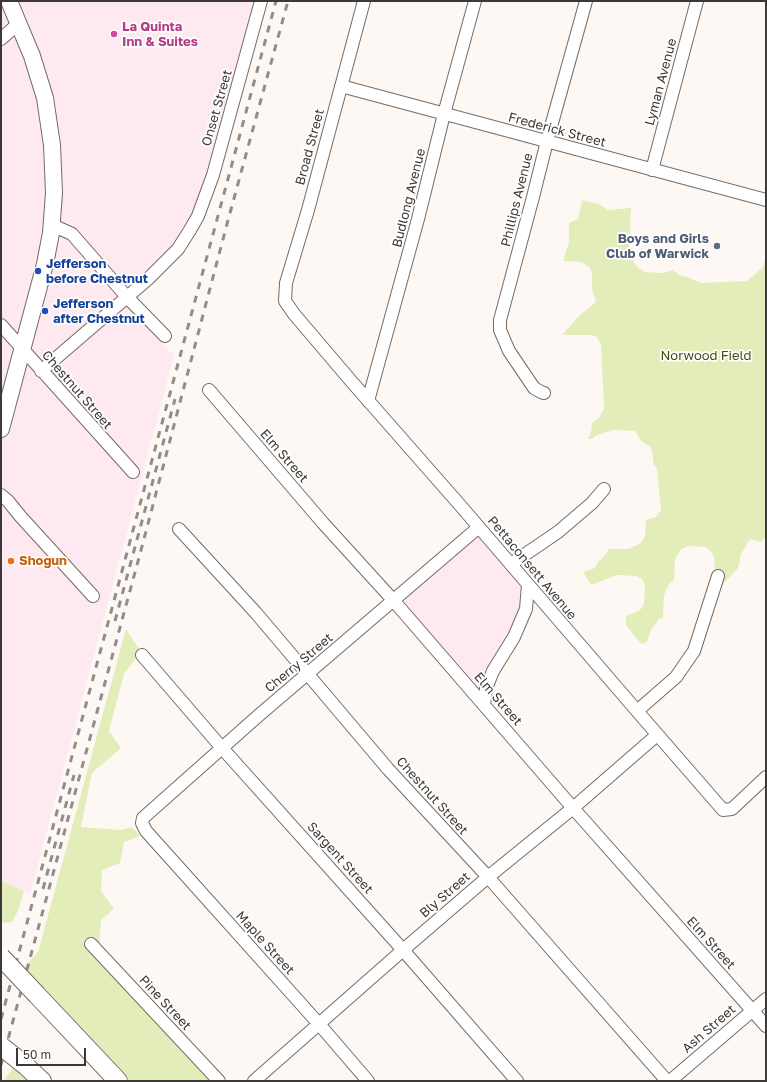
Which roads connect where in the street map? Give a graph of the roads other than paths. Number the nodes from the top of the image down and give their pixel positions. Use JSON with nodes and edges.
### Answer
{"nodes":[{"id":1,"x":9,"y":1,"type":"edge"},
{"id":2,"x":261,"y":1,"type":"edge"},
{"id":3,"x":364,"y":1,"type":"edge"},
{"id":4,"x":475,"y":1,"type":"edge"},
{"id":5,"x":586,"y":1,"type":"edge"},
{"id":6,"x":697,"y":1,"type":"edge"},
{"id":7,"x":19,"y":23,"type":"junction"},
{"id":8,"x":1,"y":39,"type":"edge"},
{"id":9,"x":341,"y":86,"type":"junction"},
{"id":10,"x":444,"y":114,"type":"junction"},
{"id":11,"x":547,"y":141,"type":"junction"},
{"id":12,"x":652,"y":170,"type":"junction"},
{"id":13,"x":766,"y":200,"type":"edge"},
{"id":14,"x":52,"y":225,"type":"junction"},
{"id":15,"x":127,"y":297,"type":"junction"},
{"id":16,"x":286,"y":301,"type":"joint"},
{"id":17,"x":1,"y":325,"type":"edge"},
{"id":18,"x":165,"y":336,"type":"dead end"},
{"id":19,"x":23,"y":349,"type":"junction"},
{"id":20,"x":41,"y":371,"type":"junction"},
{"id":21,"x":209,"y":390,"type":"dead end"},
{"id":22,"x":544,"y":393,"type":"dead end"},
{"id":23,"x":368,"y":401,"type":"junction"},
{"id":24,"x":1,"y":429,"type":"edge"},
{"id":25,"x":133,"y":472,"type":"dead end"},
{"id":26,"x":604,"y":489,"type":"dead end"},
{"id":27,"x":1,"y":495,"type":"edge"},
{"id":28,"x":479,"y":527,"type":"junction"},
{"id":29,"x":179,"y":528,"type":"dead end"},
{"id":30,"x":511,"y":564,"type":"junction"},
{"id":31,"x":718,"y":576,"type":"dead end"},
{"id":32,"x":528,"y":585,"type":"junction"},
{"id":33,"x":93,"y":596,"type":"dead end"},
{"id":34,"x":393,"y":600,"type":"junction"},
{"id":35,"x":142,"y":655,"type":"dead end"},
{"id":36,"x":308,"y":674,"type":"junction"},
{"id":37,"x":484,"y":705,"type":"junction"},
{"id":38,"x":637,"y":711,"type":"junction"},
{"id":39,"x":657,"y":735,"type":"junction"},
{"id":40,"x":222,"y":748,"type":"junction"},
{"id":41,"x":766,"y":777,"type":"edge"},
{"id":42,"x":573,"y":808,"type":"junction"},
{"id":43,"x":142,"y":823,"type":"joint"},
{"id":44,"x":488,"y":877,"type":"junction"},
{"id":45,"x":91,"y":944,"type":"dead end"},
{"id":46,"x":403,"y":950,"type":"junction"},
{"id":47,"x":1,"y":957,"type":"edge"},
{"id":48,"x":766,"y":999,"type":"edge"},
{"id":49,"x":752,"y":1011,"type":"junction"},
{"id":50,"x":319,"y":1024,"type":"junction"},
{"id":51,"x":766,"y":1026,"type":"edge"},
{"id":52,"x":1,"y":1046,"type":"edge"},
{"id":53,"x":42,"y":1081,"type":"edge"},
{"id":54,"x":118,"y":1081,"type":"edge"},
{"id":55,"x":220,"y":1081,"type":"edge"},
{"id":56,"x":254,"y":1081,"type":"edge"},
{"id":57,"x":368,"y":1081,"type":"edge"},
{"id":58,"x":517,"y":1081,"type":"edge"},
{"id":59,"x":668,"y":1081,"type":"edge"}],
"edges":[{"from":1,"to":7,"type":"main road"},
{"from":2,"to":15,"type":"street","name":"Onset Street"},
{"from":3,"to":9,"type":"street","name":"Broad Street"},
{"from":4,"to":10,"type":"street","name":"Budlong Avenue"},
{"from":5,"to":11,"type":"street","name":"Phillips Avenue"},
{"from":6,"to":12,"type":"street","name":"Lyman Avenue"},
{"from":7,"to":8,"type":"street"},
{"from":7,"to":14,"type":"main road"},
{"from":9,"to":10,"type":"street","name":"Frederick Street"},
{"from":9,"to":16,"type":"street","name":"Broad Street"},
{"from":10,"to":11,"type":"street","name":"Frederick Street"},
{"from":10,"to":23,"type":"street","name":"Budlong Avenue"},
{"from":11,"to":12,"type":"street","name":"Frederick Street"},
{"from":11,"to":22,"type":"street","name":"Phillips Avenue"},
{"from":12,"to":13,"type":"street","name":"Frederick Street"},
{"from":14,"to":15,"type":"street"},
{"from":14,"to":19,"type":"main road"},
{"from":15,"to":18,"type":"street"},
{"from":15,"to":20,"type":"street","name":"Onset Street"},
{"from":16,"to":23,"type":"street","name":"Pettaconsett Avenue"},
{"from":17,"to":19,"type":"street","name":"Chestnut Street"},
{"from":19,"to":20,"type":"street","name":"Chestnut Street"},
{"from":19,"to":24,"type":"main road"},
{"from":20,"to":25,"type":"street","name":"Chestnut Street"},
{"from":21,"to":34,"type":"street","name":"Elm Street"},
{"from":23,"to":28,"type":"street","name":"Pettaconsett Avenue"},
{"from":26,"to":30,"type":"street"},
{"from":27,"to":33,"type":"street"},
{"from":28,"to":30,"type":"street","name":"Pettaconsett Avenue"},
{"from":28,"to":34,"type":"street","name":"Cherry Street"},
{"from":29,"to":36,"type":"street","name":"Chestnut Street"},
{"from":30,"to":32,"type":"street","name":"Pettaconsett Avenue"},
{"from":31,"to":38,"type":"street"},
{"from":32,"to":37,"type":"street"},
{"from":32,"to":38,"type":"street","name":"Pettaconsett Avenue"},
{"from":34,"to":36,"type":"street","name":"Cherry Street"},
{"from":34,"to":37,"type":"street","name":"Elm Street"},
{"from":35,"to":40,"type":"street","name":"Sargent Street"},
{"from":36,"to":40,"type":"street","name":"Cherry Street"},
{"from":36,"to":44,"type":"street","name":"Chestnut Street"},
{"from":37,"to":42,"type":"street","name":"Elm Street"},
{"from":38,"to":39,"type":"street","name":"Pettaconsett Avenue"},
{"from":39,"to":41,"type":"street","name":"Pettaconsett Avenue"},
{"from":39,"to":42,"type":"street","name":"Bly Street"},
{"from":40,"to":43,"type":"street","name":"Cherry Street"},
{"from":40,"to":46,"type":"street","name":"Sargent Street"},
{"from":42,"to":44,"type":"street","name":"Bly Street"},
{"from":42,"to":49,"type":"street","name":"Elm Street"},
{"from":43,"to":50,"type":"street","name":"Maple Street"},
{"from":44,"to":46,"type":"street","name":"Bly Street"},
{"from":44,"to":59,"type":"street","name":"Chestnut Street"},
{"from":45,"to":55,"type":"street","name":"Pine Street"},
{"from":46,"to":50,"type":"street","name":"Bly Street"},
{"from":46,"to":58,"type":"street","name":"Sargent Street"},
{"from":47,"to":54,"type":"highway","bridge":true},
{"from":48,"to":49,"type":"street","name":"Ash Street"},
{"from":49,"to":51,"type":"street","name":"Elm Street"},
{"from":49,"to":59,"type":"street","name":"Ash Street"},
{"from":50,"to":56,"type":"street","name":"Bly Street"},
{"from":50,"to":57,"type":"street","name":"Maple Street"},
{"from":52,"to":53,"type":"highway","bridge":true}]}
